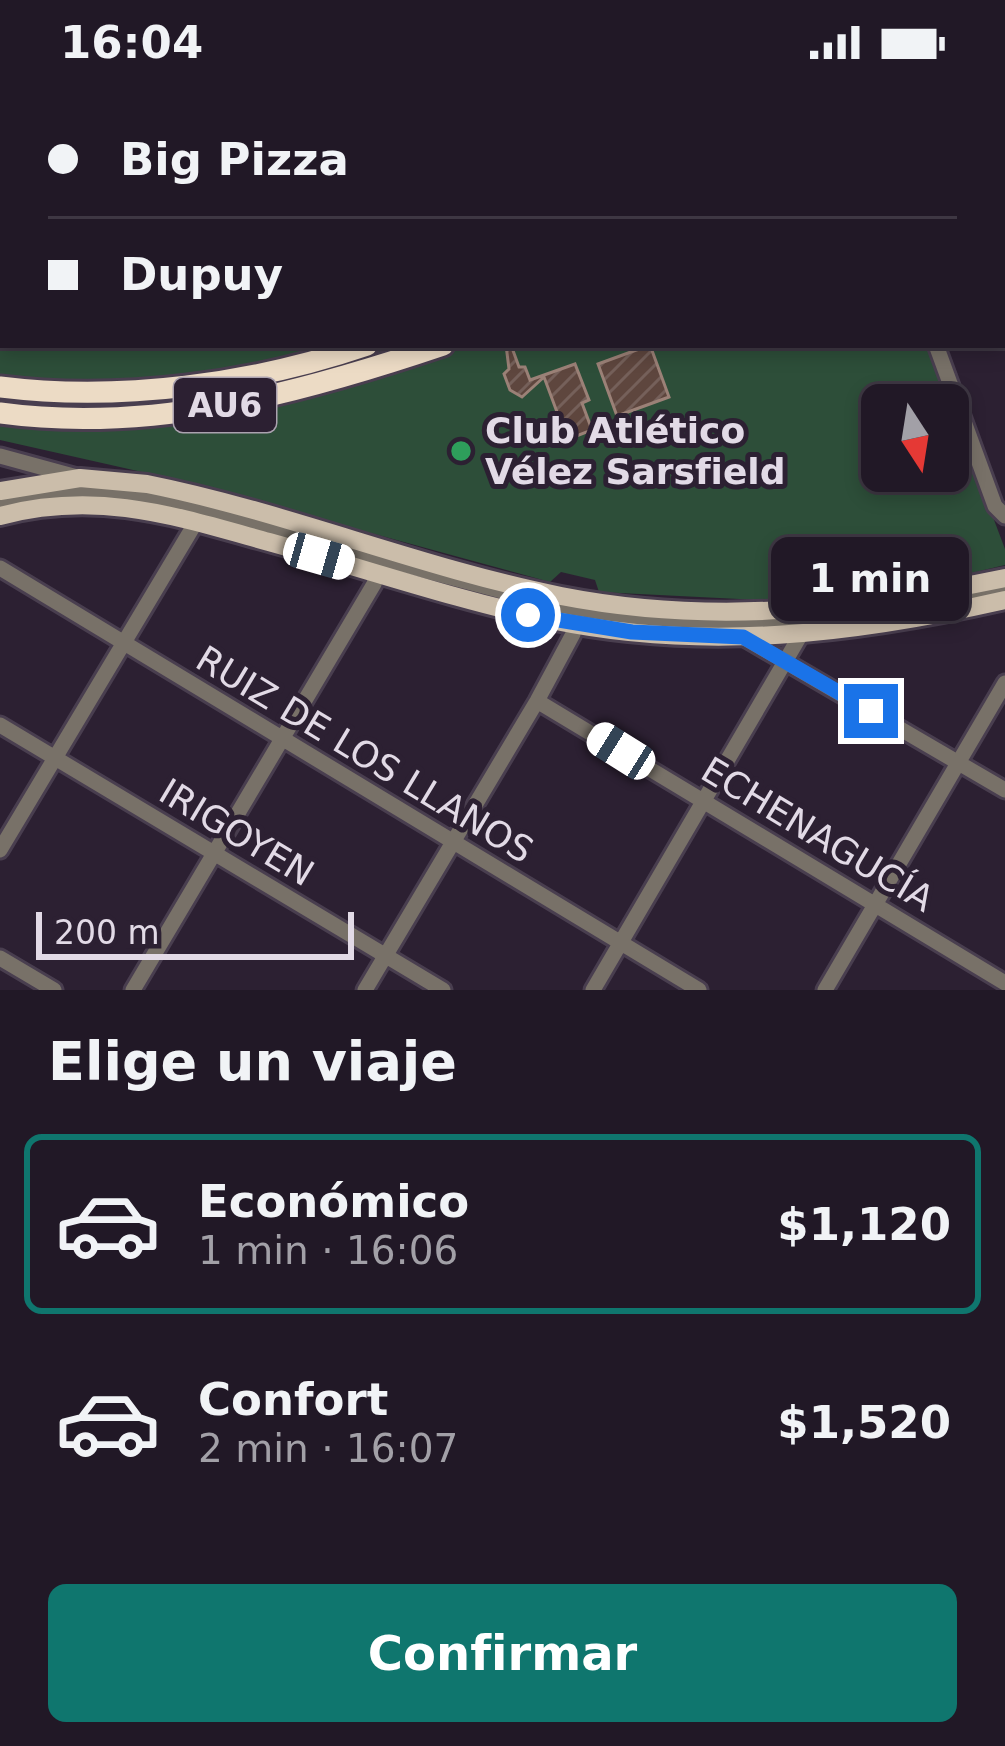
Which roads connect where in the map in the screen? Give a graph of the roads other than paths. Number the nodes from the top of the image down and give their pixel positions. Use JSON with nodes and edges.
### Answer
{"nodes":[{"id":1,"x":356,"y":348,"type":"edge"},
{"id":2,"x":434,"y":348,"type":"edge"},
{"id":3,"x":937,"y":348,"type":"edge"},
{"id":4,"x":0,"y":387,"type":"edge"},
{"id":5,"x":0,"y":413,"type":"edge"},
{"id":6,"x":0,"y":456,"type":"edge"},
{"id":7,"x":80,"y":478,"type":"junction"},
{"id":8,"x":0,"y":490,"type":"edge"},
{"id":9,"x":0,"y":504,"type":"edge"},
{"id":10,"x":0,"y":516,"type":"edge"},
{"id":11,"x":1005,"y":516,"type":"edge"},
{"id":12,"x":196,"y":523,"type":"junction"},
{"id":13,"x":380,"y":561,"type":"junction"},
{"id":14,"x":0,"y":568,"type":"edge"},
{"id":15,"x":1005,"y":578,"type":"edge"},
{"id":16,"x":1002,"y":600,"type":"edge"},
{"id":17,"x":574,"y":612,"type":"junction"},
{"id":18,"x":800,"y":635,"type":"junction"},
{"id":19,"x":743,"y":637,"type":"junction"},
{"id":20,"x":123,"y":643,"type":"junction"},
{"id":21,"x":786,"y":662,"type":"junction"},
{"id":22,"x":1005,"y":683,"type":"edge"},
{"id":23,"x":537,"y":701,"type":"junction"},
{"id":24,"x":0,"y":725,"type":"edge"},
{"id":25,"x":280,"y":740,"type":"junction"},
{"id":26,"x":55,"y":758,"type":"junction"},
{"id":27,"x":959,"y":762,"type":"junction"},
{"id":28,"x":1005,"y":790,"type":"edge"},
{"id":29,"x":704,"y":802,"type":"junction"},
{"id":30,"x":454,"y":842,"type":"junction"},
{"id":31,"x":0,"y":850,"type":"edge"},
{"id":32,"x":215,"y":854,"type":"junction"},
{"id":33,"x":877,"y":903,"type":"junction"},
{"id":34,"x":621,"y":944,"type":"junction"},
{"id":35,"x":386,"y":956,"type":"junction"},
{"id":36,"x":0,"y":958,"type":"edge"},
{"id":37,"x":1005,"y":983,"type":"edge"},
{"id":38,"x":54,"y":990,"type":"edge"},
{"id":39,"x":133,"y":990,"type":"edge"},
{"id":40,"x":365,"y":990,"type":"edge"},
{"id":41,"x":443,"y":990,"type":"edge"},
{"id":42,"x":593,"y":990,"type":"edge"},
{"id":43,"x":699,"y":990,"type":"edge"},
{"id":44,"x":825,"y":990,"type":"edge"}],
"edges":[{"from":1,"to":4,"type":"highway","number":"AU6"},
{"from":2,"to":5,"type":"highway","number":"AU6"},
{"from":3,"to":11,"type":"street"},
{"from":6,"to":7,"type":"street"},
{"from":7,"to":8,"type":"main road"},
{"from":7,"to":13,"type":"main road"},
{"from":9,"to":13,"type":"street"},
{"from":10,"to":12,"type":"main road"},
{"from":12,"to":13,"type":"main road"},
{"from":12,"to":20,"type":"street"},
{"from":13,"to":17,"type":"main road"},
{"from":13,"to":25,"type":"street"},
{"from":14,"to":20,"type":"street","name":"RUIZ DE LOS LLANOS"},
{"from":15,"to":17,"type":"main road"},
{"from":16,"to":17,"type":"street"},
{"from":16,"to":18,"type":"main road"},
{"from":17,"to":19,"type":"main road"},
{"from":17,"to":23,"type":"street"},
{"from":18,"to":19,"type":"main road"},
{"from":18,"to":21,"type":"street"},
{"from":19,"to":21,"type":"street"},
{"from":20,"to":25,"type":"street","name":"RUIZ DE LOS LLANOS"},
{"from":20,"to":26,"type":"street"},
{"from":21,"to":27,"type":"street"},
{"from":21,"to":29,"type":"street"},
{"from":22,"to":27,"type":"street"},
{"from":23,"to":29,"type":"street","name":"ECHENAGUCÍA"},
{"from":23,"to":30,"type":"street"},
{"from":24,"to":26,"type":"street","name":"IRIGOYEN"},
{"from":25,"to":30,"type":"street","name":"RUIZ DE LOS LLANOS"},
{"from":25,"to":32,"type":"street"},
{"from":26,"to":31,"type":"street"},
{"from":26,"to":32,"type":"street","name":"IRIGOYEN"},
{"from":27,"to":28,"type":"street"},
{"from":27,"to":33,"type":"street"},
{"from":29,"to":33,"type":"street","name":"ECHENAGUCÍA"},
{"from":29,"to":34,"type":"street"},
{"from":30,"to":34,"type":"street","name":"RUIZ DE LOS LLANOS"},
{"from":30,"to":35,"type":"street"},
{"from":32,"to":35,"type":"street","name":"IRIGOYEN"},
{"from":32,"to":39,"type":"street"},
{"from":33,"to":37,"type":"street","name":"ECHENAGUCÍA"},
{"from":33,"to":44,"type":"street"},
{"from":34,"to":42,"type":"street"},
{"from":34,"to":43,"type":"street","name":"RUIZ DE LOS LLANOS"},
{"from":35,"to":40,"type":"street"},
{"from":35,"to":41,"type":"street","name":"IRIGOYEN"},
{"from":36,"to":38,"type":"street"}]}
